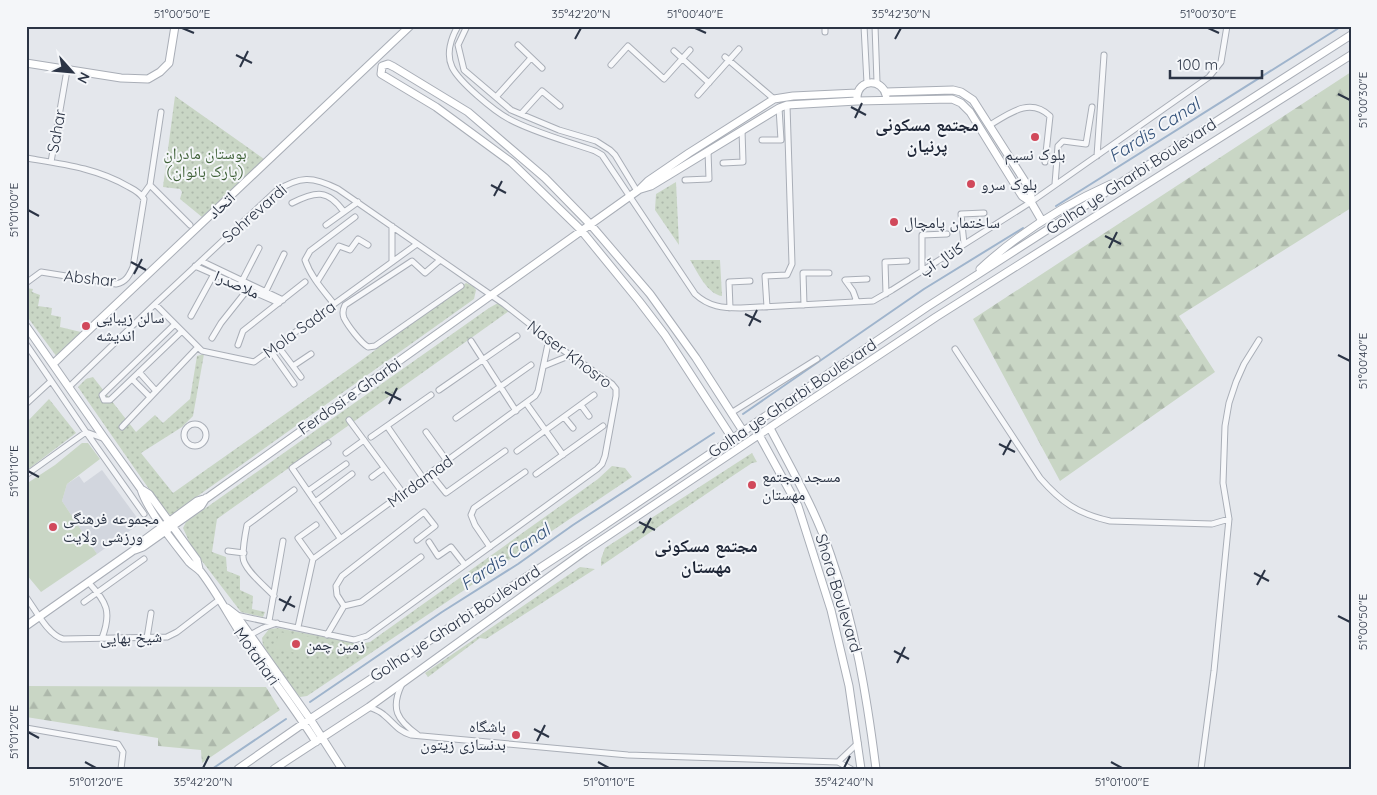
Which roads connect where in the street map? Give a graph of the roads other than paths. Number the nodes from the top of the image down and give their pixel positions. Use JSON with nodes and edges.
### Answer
{"nodes":[{"id":1,"x":175,"y":26,"type":"edge"},
{"id":2,"x":410,"y":26,"type":"edge"},
{"id":3,"x":458,"y":26,"type":"edge"},
{"id":4,"x":467,"y":26,"type":"edge"},
{"id":5,"x":864,"y":26,"type":"edge"},
{"id":6,"x":875,"y":26,"type":"edge"},
{"id":7,"x":1227,"y":26,"type":"edge"},
{"id":8,"x":1351,"y":35,"type":"edge"},
{"id":9,"x":518,"y":45,"type":"dead end"},
{"id":10,"x":739,"y":49,"type":"dead end"},
{"id":11,"x":690,"y":50,"type":"dead end"},
{"id":12,"x":674,"y":51,"type":"dead end"},
{"id":13,"x":1104,"y":55,"type":"dead end"},
{"id":14,"x":1351,"y":55,"type":"edge"},
{"id":15,"x":531,"y":58,"type":"junction"},
{"id":16,"x":682,"y":59,"type":"junction"},
{"id":17,"x":727,"y":59,"type":"junction"},
{"id":18,"x":26,"y":63,"type":"edge"},
{"id":19,"x":611,"y":65,"type":"dead end"},
{"id":20,"x":542,"y":68,"type":"dead end"},
{"id":21,"x":67,"y":70,"type":"junction"},
{"id":22,"x":877,"y":82,"type":"junction"},
{"id":23,"x":709,"y":83,"type":"junction"},
{"id":24,"x":867,"y":83,"type":"junction"},
{"id":25,"x":886,"y":92,"type":"junction"},
{"id":26,"x":698,"y":95,"type":"dead end"},
{"id":27,"x":496,"y":97,"type":"junction"},
{"id":28,"x":857,"y":97,"type":"junction"},
{"id":29,"x":774,"y":99,"type":"junction"},
{"id":30,"x":886,"y":100,"type":"junction"},
{"id":31,"x":787,"y":105,"type":"junction"},
{"id":32,"x":560,"y":106,"type":"dead end"},
{"id":33,"x":1092,"y":107,"type":"dead end"},
{"id":34,"x":779,"y":108,"type":"junction"},
{"id":35,"x":161,"y":112,"type":"dead end"},
{"id":36,"x":521,"y":114,"type":"junction"},
{"id":37,"x":990,"y":124,"type":"junction"},
{"id":38,"x":742,"y":130,"type":"junction"},
{"id":39,"x":762,"y":140,"type":"dead end"},
{"id":40,"x":708,"y":152,"type":"junction"},
{"id":41,"x":1097,"y":156,"type":"junction"},
{"id":42,"x":26,"y":158,"type":"edge"},
{"id":43,"x":51,"y":162,"type":"junction"},
{"id":44,"x":1045,"y":162,"type":"dead end"},
{"id":45,"x":723,"y":164,"type":"dead end"},
{"id":46,"x":1132,"y":175,"type":"junction"},
{"id":47,"x":686,"y":180,"type":"dead end"},
{"id":48,"x":1055,"y":184,"type":"junction"},
{"id":49,"x":150,"y":185,"type":"junction"},
{"id":50,"x":638,"y":190,"type":"junction"},
{"id":51,"x":142,"y":196,"type":"junction"},
{"id":52,"x":629,"y":197,"type":"junction"},
{"id":53,"x":358,"y":202,"type":"junction"},
{"id":54,"x":1031,"y":202,"type":"junction"},
{"id":55,"x":292,"y":204,"type":"dead end"},
{"id":56,"x":344,"y":212,"type":"junction"},
{"id":57,"x":984,"y":212,"type":"dead end"},
{"id":58,"x":355,"y":217,"type":"dead end"},
{"id":59,"x":1042,"y":220,"type":"junction"},
{"id":60,"x":190,"y":224,"type":"dead end"},
{"id":61,"x":590,"y":224,"type":"junction"},
{"id":62,"x":326,"y":225,"type":"dead end"},
{"id":63,"x":392,"y":226,"type":"junction"},
{"id":64,"x":581,"y":230,"type":"junction"},
{"id":65,"x":948,"y":234,"type":"dead end"},
{"id":66,"x":417,"y":244,"type":"junction"},
{"id":67,"x":964,"y":244,"type":"junction"},
{"id":68,"x":368,"y":245,"type":"dead end"},
{"id":69,"x":259,"y":248,"type":"dead end"},
{"id":70,"x":284,"y":254,"type":"dead end"},
{"id":71,"x":440,"y":260,"type":"junction"},
{"id":72,"x":201,"y":261,"type":"junction"},
{"id":73,"x":907,"y":261,"type":"dead end"},
{"id":74,"x":392,"y":262,"type":"junction"},
{"id":75,"x":195,"y":266,"type":"junction"},
{"id":76,"x":922,"y":271,"type":"junction"},
{"id":77,"x":214,"y":274,"type":"junction"},
{"id":78,"x":828,"y":274,"type":"dead end"},
{"id":79,"x":867,"y":279,"type":"dead end"},
{"id":80,"x":750,"y":281,"type":"dead end"},
{"id":81,"x":305,"y":282,"type":"dead end"},
{"id":82,"x":317,"y":282,"type":"junction"},
{"id":83,"x":26,"y":283,"type":"edge"},
{"id":84,"x":241,"y":283,"type":"junction"},
{"id":85,"x":964,"y":283,"type":"junction"},
{"id":86,"x":461,"y":286,"type":"dead end"},
{"id":87,"x":248,"y":289,"type":"junction"},
{"id":88,"x":264,"y":294,"type":"junction"},
{"id":89,"x":886,"y":294,"type":"junction"},
{"id":90,"x":492,"y":295,"type":"junction"},
{"id":91,"x":281,"y":302,"type":"junction"},
{"id":92,"x":857,"y":302,"type":"junction"},
{"id":93,"x":155,"y":304,"type":"junction"},
{"id":94,"x":334,"y":304,"type":"junction"},
{"id":95,"x":804,"y":305,"type":"junction"},
{"id":96,"x":767,"y":307,"type":"junction"},
{"id":97,"x":730,"y":308,"type":"junction"},
{"id":98,"x":191,"y":316,"type":"dead end"},
{"id":99,"x":175,"y":324,"type":"junction"},
{"id":100,"x":26,"y":326,"type":"edge"},
{"id":101,"x":182,"y":331,"type":"junction"},
{"id":102,"x":517,"y":336,"type":"dead end"},
{"id":103,"x":212,"y":338,"type":"dead end"},
{"id":104,"x":549,"y":339,"type":"junction"},
{"id":105,"x":1258,"y":340,"type":"dead end"},
{"id":106,"x":471,"y":341,"type":"dead end"},
{"id":107,"x":26,"y":344,"type":"edge"},
{"id":108,"x":238,"y":345,"type":"dead end"},
{"id":109,"x":277,"y":345,"type":"junction"},
{"id":110,"x":198,"y":347,"type":"junction"},
{"id":111,"x":955,"y":349,"type":"dead end"},
{"id":112,"x":270,"y":350,"type":"junction"},
{"id":113,"x":311,"y":354,"type":"dead end"},
{"id":114,"x":571,"y":355,"type":"junction"},
{"id":115,"x":483,"y":359,"type":"junction"},
{"id":116,"x":817,"y":359,"type":"dead end"},
{"id":117,"x":846,"y":362,"type":"junction"},
{"id":118,"x":53,"y":364,"type":"junction"},
{"id":119,"x":531,"y":365,"type":"dead end"},
{"id":120,"x":293,"y":366,"type":"junction"},
{"id":121,"x":544,"y":366,"type":"junction"},
{"id":122,"x":139,"y":372,"type":"junction"},
{"id":123,"x":853,"y":373,"type":"junction"},
{"id":124,"x":301,"y":377,"type":"dead end"},
{"id":125,"x":132,"y":379,"type":"junction"},
{"id":126,"x":50,"y":381,"type":"junction"},
{"id":127,"x":294,"y":384,"type":"dead end"},
{"id":128,"x":500,"y":386,"type":"junction"},
{"id":129,"x":69,"y":387,"type":"junction"},
{"id":130,"x":439,"y":390,"type":"dead end"},
{"id":131,"x":156,"y":391,"type":"junction"},
{"id":132,"x":431,"y":395,"type":"dead end"},
{"id":133,"x":594,"y":395,"type":"dead end"},
{"id":134,"x":150,"y":397,"type":"junction"},
{"id":135,"x":526,"y":403,"type":"junction"},
{"id":136,"x":26,"y":404,"type":"edge"},
{"id":137,"x":581,"y":405,"type":"junction"},
{"id":138,"x":516,"y":411,"type":"junction"},
{"id":139,"x":731,"y":413,"type":"junction"},
{"id":140,"x":589,"y":416,"type":"dead end"},
{"id":141,"x":564,"y":417,"type":"junction"},
{"id":142,"x":456,"y":418,"type":"dead end"},
{"id":143,"x":720,"y":419,"type":"junction"},
{"id":144,"x":350,"y":420,"type":"dead end"},
{"id":145,"x":386,"y":426,"type":"junction"},
{"id":146,"x":603,"y":426,"type":"dead end"},
{"id":147,"x":122,"y":427,"type":"dead end"},
{"id":148,"x":573,"y":428,"type":"dead end"},
{"id":149,"x":770,"y":428,"type":"junction"},
{"id":150,"x":545,"y":430,"type":"junction"},
{"id":151,"x":743,"y":431,"type":"junction"},
{"id":152,"x":86,"y":432,"type":"junction"},
{"id":153,"x":426,"y":432,"type":"dead end"},
{"id":154,"x":759,"y":435,"type":"junction"},
{"id":155,"x":371,"y":437,"type":"dead end"},
{"id":156,"x":732,"y":438,"type":"junction"},
{"id":157,"x":205,"y":439,"type":"joint"},
{"id":158,"x":105,"y":440,"type":"junction"},
{"id":159,"x":364,"y":440,"type":"junction"},
{"id":160,"x":328,"y":443,"type":"dead end"},
{"id":161,"x":505,"y":451,"type":"dead end"},
{"id":162,"x":517,"y":451,"type":"dead end"},
{"id":163,"x":346,"y":453,"type":"dead end"},
{"id":164,"x":563,"y":455,"type":"junction"},
{"id":165,"x":447,"y":461,"type":"junction"},
{"id":166,"x":346,"y":464,"type":"dead end"},
{"id":167,"x":384,"y":468,"type":"junction"},
{"id":168,"x":525,"y":472,"type":"dead end"},
{"id":169,"x":430,"y":473,"type":"junction"},
{"id":170,"x":352,"y":474,"type":"dead end"},
{"id":171,"x":536,"y":474,"type":"dead end"},
{"id":172,"x":26,"y":475,"type":"edge"},
{"id":173,"x":372,"y":477,"type":"dead end"},
{"id":174,"x":423,"y":478,"type":"junction"},
{"id":175,"x":294,"y":490,"type":"dead end"},
{"id":176,"x":308,"y":491,"type":"junction"},
{"id":177,"x":654,"y":492,"type":"junction"},
{"id":178,"x":403,"y":493,"type":"junction"},
{"id":179,"x":661,"y":500,"type":"junction"},
{"id":180,"x":315,"y":502,"type":"junction"},
{"id":181,"x":144,"y":514,"type":"dead end"},
{"id":182,"x":1229,"y":519,"type":"junction"},
{"id":183,"x":316,"y":525,"type":"dead end"},
{"id":184,"x":168,"y":526,"type":"junction"},
{"id":185,"x":340,"y":538,"type":"junction"},
{"id":186,"x":417,"y":540,"type":"dead end"},
{"id":187,"x":283,"y":541,"type":"dead end"},
{"id":188,"x":429,"y":542,"type":"dead end"},
{"id":189,"x":490,"y":547,"type":"junction"},
{"id":190,"x":228,"y":551,"type":"dead end"},
{"id":191,"x":244,"y":553,"type":"junction"},
{"id":192,"x":420,"y":557,"type":"dead end"},
{"id":193,"x":144,"y":558,"type":"dead end"},
{"id":194,"x":313,"y":559,"type":"junction"},
{"id":195,"x":465,"y":565,"type":"junction"},
{"id":196,"x":88,"y":582,"type":"junction"},
{"id":197,"x":98,"y":593,"type":"junction"},
{"id":198,"x":274,"y":596,"type":"junction"},
{"id":199,"x":26,"y":597,"type":"edge"},
{"id":200,"x":220,"y":599,"type":"junction"},
{"id":201,"x":84,"y":602,"type":"dead end"},
{"id":202,"x":344,"y":606,"type":"junction"},
{"id":203,"x":151,"y":613,"type":"dead end"},
{"id":204,"x":40,"y":616,"type":"junction"},
{"id":205,"x":233,"y":616,"type":"junction"},
{"id":206,"x":269,"y":621,"type":"junction"},
{"id":207,"x":277,"y":623,"type":"junction"},
{"id":208,"x":26,"y":626,"type":"edge"},
{"id":209,"x":298,"y":627,"type":"junction"},
{"id":210,"x":327,"y":635,"type":"junction"},
{"id":211,"x":247,"y":637,"type":"junction"},
{"id":212,"x":102,"y":638,"type":"junction"},
{"id":213,"x":147,"y":638,"type":"junction"},
{"id":214,"x":403,"y":681,"type":"junction"},
{"id":215,"x":369,"y":707,"type":"junction"},
{"id":216,"x":293,"y":708,"type":"junction"},
{"id":217,"x":307,"y":721,"type":"junction"},
{"id":218,"x":26,"y":728,"type":"edge"},
{"id":219,"x":291,"y":732,"type":"junction"},
{"id":220,"x":418,"y":735,"type":"junction"},
{"id":221,"x":319,"y":740,"type":"junction"},
{"id":222,"x":858,"y":743,"type":"junction"},
{"id":223,"x":838,"y":762,"type":"junction"},
{"id":224,"x":121,"y":769,"type":"edge"},
{"id":225,"x":238,"y":769,"type":"edge"},
{"id":226,"x":274,"y":769,"type":"edge"},
{"id":227,"x":342,"y":769,"type":"edge"},
{"id":228,"x":851,"y":769,"type":"edge"},
{"id":229,"x":861,"y":769,"type":"edge"},
{"id":230,"x":876,"y":769,"type":"edge"},
{"id":231,"x":1201,"y":769,"type":"edge"}],
"edges":[{"from":1,"to":21,"type":"main road"},
{"from":2,"to":118,"type":"main road","name":"اتحاد"},
{"from":3,"to":52,"type":"street","name":"کانال آب"},
{"from":4,"to":27,"type":"street"},
{"from":5,"to":24,"type":"street"},
{"from":6,"to":22,"type":"street"},
{"from":7,"to":41,"type":"street","name":"کانال آب"},
{"from":8,"to":46,"type":"main road","name":"Golha ye Gharbi Boulevard"},
{"from":9,"to":15,"type":"street"},
{"from":10,"to":17,"type":"street"},
{"from":11,"to":16,"type":"street"},
{"from":12,"to":16,"type":"street"},
{"from":13,"to":41,"type":"street"},
{"from":14,"to":123,"type":"main road","name":"Golha ye Gharbi Boulevard"},
{"from":15,"to":20,"type":"street"},
{"from":15,"to":27,"type":"street"},
{"from":16,"to":19,"type":"street"},
{"from":16,"to":23,"type":"street"},
{"from":17,"to":23,"type":"street"},
{"from":17,"to":29,"type":"street"},
{"from":18,"to":21,"type":"main road"},
{"from":21,"to":43,"type":"street","name":"Sahar"},
{"from":22,"to":24,"type":"main road"},
{"from":22,"to":25,"type":"main road"},
{"from":23,"to":26,"type":"street"},
{"from":24,"to":28,"type":"main road"},
{"from":25,"to":30,"type":"main road"},
{"from":25,"to":37,"type":"main road"},
{"from":27,"to":36,"type":"street"},
{"from":28,"to":29,"type":"main road"},
{"from":28,"to":30,"type":"main road"},
{"from":28,"to":31,"type":"main road"},
{"from":29,"to":50,"type":"main road"},
{"from":30,"to":54,"type":"main road"},
{"from":31,"to":34,"type":"main road"},
{"from":31,"to":96,"type":"street"},
{"from":32,"to":36,"type":"street"},
{"from":33,"to":48,"type":"street"},
{"from":34,"to":38,"type":"main road"},
{"from":34,"to":39,"type":"street"},
{"from":35,"to":49,"type":"street"},
{"from":36,"to":50,"type":"street"},
{"from":37,"to":44,"type":"street"},
{"from":37,"to":54,"type":"main road"},
{"from":38,"to":40,"type":"main road"},
{"from":38,"to":45,"type":"street"},
{"from":40,"to":47,"type":"street"},
{"from":40,"to":50,"type":"main road"},
{"from":41,"to":48,"type":"street","name":"کانال آب"},
{"from":42,"to":43,"type":"street"},
{"from":43,"to":51,"type":"street"},
{"from":46,"to":59,"type":"main road"},
{"from":46,"to":85,"type":"main road","name":"Golha ye Gharbi Boulevard"},
{"from":48,"to":54,"type":"street","name":"کانال آب"},
{"from":49,"to":51,"type":"street"},
{"from":49,"to":60,"type":"street"},
{"from":50,"to":52,"type":"main road","name":"Ferdosi e Gharbi"},
{"from":51,"to":83,"type":"street","name":"Abshar"},
{"from":52,"to":61,"type":"main road","name":"Ferdosi e Gharbi"},
{"from":52,"to":97,"type":"street","name":"کانال آب"},
{"from":53,"to":56,"type":"street"},
{"from":53,"to":63,"type":"street","name":"Sohrevardi"},
{"from":53,"to":72,"type":"street","name":"Sohrevardi"},
{"from":54,"to":59,"type":"main road"},
{"from":54,"to":67,"type":"street","name":"کانال آب"},
{"from":55,"to":56,"type":"street"},
{"from":56,"to":62,"type":"street"},
{"from":57,"to":67,"type":"street"},
{"from":58,"to":82,"type":"street"},
{"from":59,"to":85,"type":"main road"},
{"from":61,"to":64,"type":"main road","name":"Ferdosi e Gharbi"},
{"from":61,"to":64,"type":"main road"},
{"from":61,"to":139,"type":"main road"},
{"from":63,"to":66,"type":"street","name":"Sohrevardi"},
{"from":63,"to":74,"type":"street"},
{"from":64,"to":90,"type":"main road","name":"Ferdosi e Gharbi"},
{"from":64,"to":143,"type":"main road"},
{"from":65,"to":76,"type":"street"},
{"from":66,"to":71,"type":"street","name":"Sohrevardi"},
{"from":66,"to":74,"type":"street","name":"Mola Sadra"},
{"from":67,"to":76,"type":"street","name":"کانال آب"},
{"from":68,"to":82,"type":"street"},
{"from":69,"to":84,"type":"street"},
{"from":70,"to":88,"type":"street"},
{"from":71,"to":86,"type":"street"},
{"from":71,"to":90,"type":"street","name":"Sohrevardi"},
{"from":72,"to":75,"type":"street","name":"Sohrevardi"},
{"from":72,"to":84,"type":"street"},
{"from":73,"to":89,"type":"street"},
{"from":74,"to":94,"type":"street","name":"Mola Sadra"},
{"from":75,"to":77,"type":"street","name":"ملاصدرا"},
{"from":75,"to":93,"type":"street","name":"Sohrevardi"},
{"from":76,"to":89,"type":"street","name":"کانال آب"},
{"from":77,"to":84,"type":"street","name":"ملاصدرا"},
{"from":77,"to":98,"type":"street"},
{"from":78,"to":95,"type":"street"},
{"from":79,"to":92,"type":"street"},
{"from":80,"to":97,"type":"street"},
{"from":81,"to":91,"type":"street"},
{"from":82,"to":94,"type":"street"},
{"from":84,"to":87,"type":"street","name":"ملاصدرا"},
{"from":84,"to":88,"type":"street"},
{"from":85,"to":117,"type":"main road","name":"Golha ye Gharbi Boulevard"},
{"from":87,"to":88,"type":"street","name":"ملاصدرا"},
{"from":87,"to":103,"type":"street"},
{"from":88,"to":91,"type":"street","name":"ملاصدرا"},
{"from":89,"to":92,"type":"street","name":"کانال آب"},
{"from":90,"to":104,"type":"street","name":"Naser Khosro"},
{"from":90,"to":184,"type":"main road","name":"Ferdosi e Gharbi"},
{"from":91,"to":108,"type":"street"},
{"from":92,"to":95,"type":"street","name":"کانال آب"},
{"from":93,"to":99,"type":"street","name":"Mola Sadra"},
{"from":93,"to":129,"type":"street","name":"Sohrevardi"},
{"from":94,"to":109,"type":"street","name":"Mola Sadra"},
{"from":95,"to":96,"type":"street","name":"کانال آب"},
{"from":96,"to":97,"type":"street","name":"کانال آب"},
{"from":99,"to":101,"type":"street","name":"Mola Sadra"},
{"from":99,"to":125,"type":"street"},
{"from":100,"to":118,"type":"main road","name":"Motahari"},
{"from":101,"to":110,"type":"street","name":"Mola Sadra"},
{"from":101,"to":122,"type":"street"},
{"from":102,"to":115,"type":"street"},
{"from":104,"to":114,"type":"street","name":"Naser Khosro"},
{"from":104,"to":121,"type":"street","name":"Mirdamad"},
{"from":105,"to":182,"type":"street"},
{"from":106,"to":115,"type":"street"},
{"from":107,"to":126,"type":"street"},
{"from":109,"to":112,"type":"street","name":"Mola Sadra"},
{"from":109,"to":120,"type":"street"},
{"from":110,"to":112,"type":"street","name":"Mola Sadra"},
{"from":110,"to":131,"type":"street"},
{"from":111,"to":182,"type":"street"},
{"from":112,"to":127,"type":"street"},
{"from":113,"to":120,"type":"street"},
{"from":114,"to":121,"type":"street"},
{"from":114,"to":189,"type":"street","name":"Naser Khosro"},
{"from":115,"to":128,"type":"street"},
{"from":115,"to":130,"type":"street"},
{"from":116,"to":139,"type":"street"},
{"from":117,"to":123,"type":"main road"},
{"from":117,"to":151,"type":"main road","name":"Golha ye Gharbi Boulevard"},
{"from":118,"to":129,"type":"main road","name":"Motahari"},
{"from":119,"to":128,"type":"street"},
{"from":120,"to":124,"type":"street"},
{"from":121,"to":135,"type":"street","name":"Mirdamad"},
{"from":122,"to":125,"type":"street"},
{"from":122,"to":131,"type":"street"},
{"from":123,"to":149,"type":"main road","name":"Golha ye Gharbi Boulevard"},
{"from":125,"to":134,"type":"street"},
{"from":126,"to":136,"type":"street"},
{"from":126,"to":152,"type":"street"},
{"from":128,"to":138,"type":"street"},
{"from":128,"to":142,"type":"street"},
{"from":129,"to":158,"type":"main road","name":"Motahari"},
{"from":131,"to":134,"type":"street"},
{"from":132,"to":145,"type":"street"},
{"from":133,"to":137,"type":"street"},
{"from":134,"to":147,"type":"street"},
{"from":135,"to":138,"type":"street","name":"Mirdamad"},
{"from":135,"to":150,"type":"street"},
{"from":137,"to":140,"type":"street"},
{"from":137,"to":141,"type":"street"},
{"from":138,"to":165,"type":"street","name":"Mirdamad"},
{"from":139,"to":143,"type":"main road"},
{"from":139,"to":151,"type":"main road"},
{"from":141,"to":148,"type":"street"},
{"from":141,"to":150,"type":"street"},
{"from":143,"to":156,"type":"main road"},
{"from":144,"to":159,"type":"street"},
{"from":145,"to":155,"type":"street"},
{"from":145,"to":174,"type":"street"},
{"from":146,"to":164,"type":"street"},
{"from":149,"to":154,"type":"main road","name":"Golha ye Gharbi Boulevard"},
{"from":149,"to":230,"type":"main road","name":"Shora Boulevard"},
{"from":150,"to":162,"type":"street"},
{"from":150,"to":164,"type":"street"},
{"from":151,"to":156,"type":"main road","name":"Golha ye Gharbi Boulevard"},
{"from":152,"to":158,"type":"street"},
{"from":152,"to":172,"type":"street"},
{"from":152,"to":181,"type":"street"},
{"from":153,"to":165,"type":"street"},
{"from":154,"to":179,"type":"main road","name":"Golha ye Gharbi Boulevard"},
{"from":154,"to":222,"type":"main road","name":"Shora Boulevard"},
{"from":156,"to":177,"type":"main road","name":"Golha ye Gharbi Boulevard"},
{"from":157,"to":157,"type":"street"},
{"from":158,"to":184,"type":"main road","name":"Motahari"},
{"from":159,"to":163,"type":"street"},
{"from":159,"to":167,"type":"street"},
{"from":160,"to":176,"type":"street"},
{"from":161,"to":169,"type":"street"},
{"from":164,"to":171,"type":"street"},
{"from":165,"to":169,"type":"street","name":"Mirdamad"},
{"from":166,"to":176,"type":"street"},
{"from":167,"to":173,"type":"street"},
{"from":167,"to":178,"type":"street"},
{"from":168,"to":189,"type":"street"},
{"from":169,"to":174,"type":"street","name":"Mirdamad"},
{"from":170,"to":180,"type":"street"},
{"from":174,"to":178,"type":"street","name":"Mirdamad"},
{"from":175,"to":191,"type":"street"},
{"from":176,"to":180,"type":"street"},
{"from":177,"to":179,"type":"main road"},
{"from":177,"to":217,"type":"main road","name":"Golha ye Gharbi Boulevard"},
{"from":178,"to":185,"type":"street","name":"Mirdamad"},
{"from":179,"to":214,"type":"main road","name":"Golha ye Gharbi Boulevard"},
{"from":180,"to":185,"type":"street"},
{"from":182,"to":231,"type":"street"},
{"from":183,"to":194,"type":"street"},
{"from":184,"to":196,"type":"main road","name":"Ferdosi e Gharbi"},
{"from":184,"to":200,"type":"main road","name":"Motahari"},
{"from":185,"to":194,"type":"street","name":"Mirdamad"},
{"from":186,"to":202,"type":"street"},
{"from":187,"to":198,"type":"street"},
{"from":188,"to":195,"type":"street"},
{"from":189,"to":195,"type":"street","name":"Naser Khosro"},
{"from":190,"to":191,"type":"street"},
{"from":191,"to":198,"type":"street"},
{"from":192,"to":202,"type":"street"},
{"from":193,"to":197,"type":"street"},
{"from":194,"to":209,"type":"street"},
{"from":195,"to":210,"type":"street","name":"Naser Khosro"},
{"from":196,"to":197,"type":"street"},
{"from":196,"to":204,"type":"main road","name":"Ferdosi e Gharbi"},
{"from":197,"to":201,"type":"street"},
{"from":197,"to":212,"type":"street"},
{"from":198,"to":206,"type":"street"},
{"from":199,"to":204,"type":"street","name":"شیخ بهایی"},
{"from":200,"to":205,"type":"main road","name":"Motahari"},
{"from":200,"to":213,"type":"street","name":"شیخ بهایی"},
{"from":202,"to":210,"type":"street"},
{"from":203,"to":213,"type":"street"},
{"from":204,"to":208,"type":"main road","name":"Ferdosi e Gharbi"},
{"from":204,"to":212,"type":"street","name":"شیخ بهایی"},
{"from":205,"to":206,"type":"street","name":"Naser Khosro"},
{"from":205,"to":211,"type":"main road","name":"Motahari"},
{"from":206,"to":207,"type":"street","name":"Naser Khosro"},
{"from":207,"to":209,"type":"street","name":"Naser Khosro"},
{"from":207,"to":211,"type":"street"},
{"from":209,"to":210,"type":"street","name":"Naser Khosro"},
{"from":211,"to":216,"type":"main road","name":"Motahari"},
{"from":211,"to":217,"type":"main road"},
{"from":212,"to":213,"type":"street","name":"شیخ بهایی"},
{"from":214,"to":215,"type":"main road","name":"Golha ye Gharbi Boulevard"},
{"from":214,"to":220,"type":"street"},
{"from":215,"to":220,"type":"street"},
{"from":215,"to":221,"type":"main road","name":"Golha ye Gharbi Boulevard"},
{"from":216,"to":217,"type":"main road","name":"Motahari"},
{"from":216,"to":219,"type":"main road"},
{"from":217,"to":219,"type":"main road","name":"Golha ye Gharbi Boulevard"},
{"from":217,"to":221,"type":"main road","name":"Motahari"},
{"from":218,"to":224,"type":"street"},
{"from":219,"to":225,"type":"main road","name":"Golha ye Gharbi Boulevard"},
{"from":220,"to":223,"type":"street"},
{"from":221,"to":226,"type":"main road","name":"Golha ye Gharbi Boulevard"},
{"from":221,"to":227,"type":"main road","name":"Motahari"},
{"from":222,"to":223,"type":"street"},
{"from":222,"to":229,"type":"main road","name":"Shora Boulevard"},
{"from":223,"to":228,"type":"street"}]}
